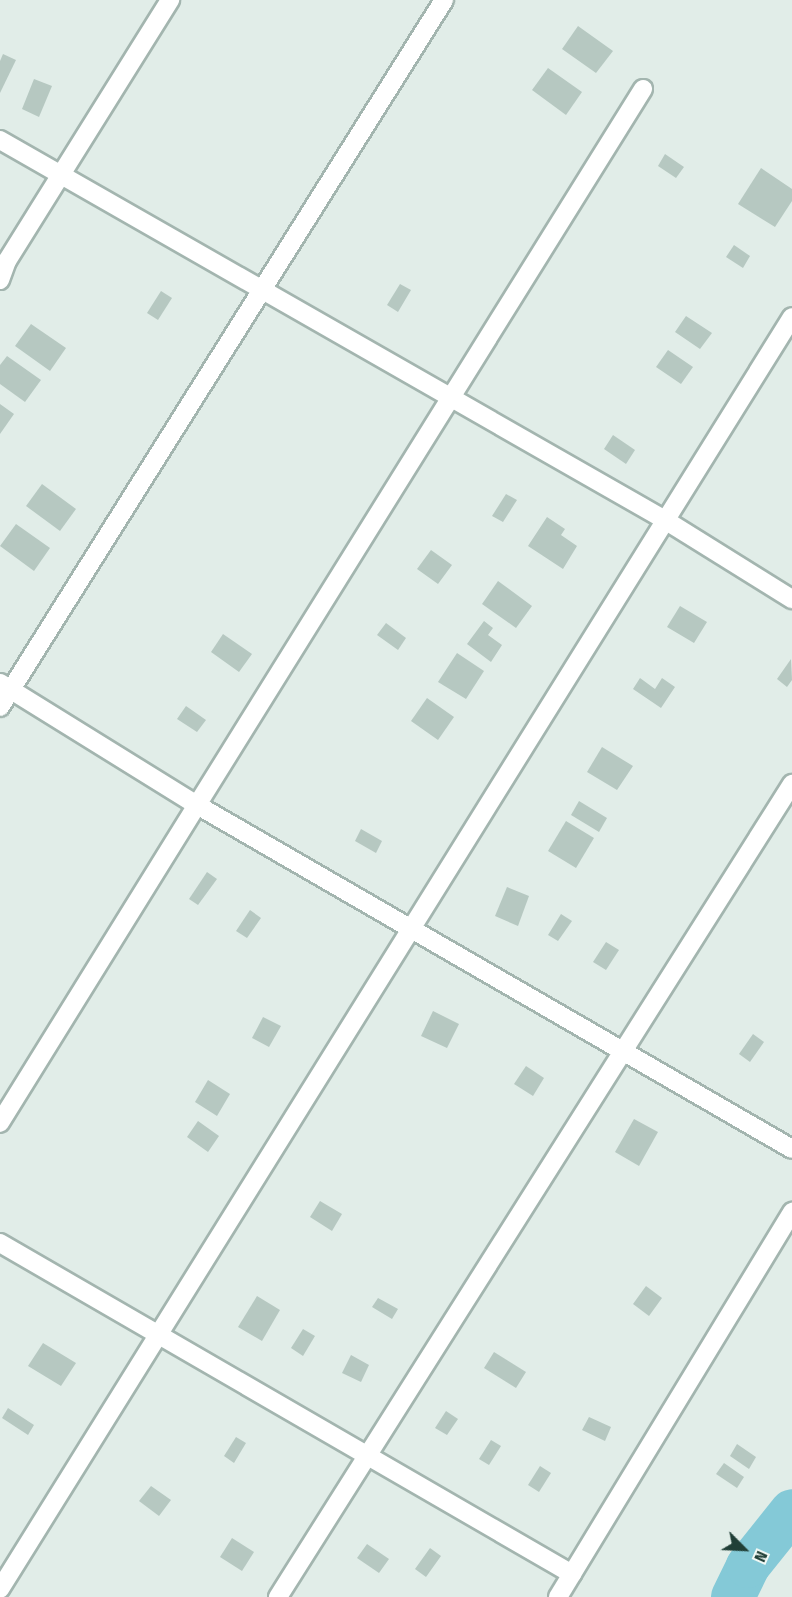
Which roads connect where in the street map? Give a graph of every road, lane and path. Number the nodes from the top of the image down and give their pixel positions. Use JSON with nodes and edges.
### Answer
{"nodes":[{"id":1,"x":170,"y":0,"type":"edge"},
{"id":2,"x":444,"y":0,"type":"edge"},
{"id":3,"x":643,"y":89,"type":"dead end"},
{"id":4,"x":0,"y":140,"type":"edge"},
{"id":5,"x":63,"y":176,"type":"junction"},
{"id":6,"x":0,"y":280,"type":"edge"},
{"id":7,"x":258,"y":290,"type":"junction"},
{"id":8,"x":792,"y":317,"type":"edge"},
{"id":9,"x":451,"y":399,"type":"junction"},
{"id":10,"x":665,"y":520,"type":"junction"},
{"id":11,"x":792,"y":599,"type":"edge"},
{"id":12,"x":6,"y":686,"type":"edge"},
{"id":13,"x":0,"y":707,"type":"edge"},
{"id":14,"x":792,"y":784,"type":"edge"},
{"id":15,"x":197,"y":805,"type":"junction"},
{"id":16,"x":411,"y":925,"type":"junction"},
{"id":17,"x":624,"y":1050,"type":"junction"},
{"id":18,"x":0,"y":1123,"type":"edge"},
{"id":19,"x":792,"y":1149,"type":"edge"},
{"id":20,"x":792,"y":1212,"type":"edge"},
{"id":21,"x":0,"y":1244,"type":"edge"},
{"id":22,"x":161,"y":1334,"type":"junction"},
{"id":23,"x":368,"y":1454,"type":"junction"},
{"id":24,"x":572,"y":1574,"type":"junction"},
{"id":25,"x":0,"y":1589,"type":"edge"},
{"id":26,"x":278,"y":1597,"type":"edge"},
{"id":27,"x":558,"y":1597,"type":"edge"}],
"edges":[{"from":1,"to":5,"type":"street"},
{"from":2,"to":7,"type":"street"},
{"from":3,"to":9,"type":"street"},
{"from":4,"to":5,"type":"street"},
{"from":5,"to":6,"type":"street"},
{"from":5,"to":7,"type":"street"},
{"from":7,"to":9,"type":"street"},
{"from":7,"to":12,"type":"street"},
{"from":8,"to":10,"type":"street"},
{"from":9,"to":10,"type":"street"},
{"from":9,"to":15,"type":"street"},
{"from":10,"to":11,"type":"street"},
{"from":10,"to":16,"type":"street"},
{"from":12,"to":13,"type":"street"},
{"from":12,"to":15,"type":"street"},
{"from":14,"to":17,"type":"street"},
{"from":15,"to":16,"type":"street"},
{"from":15,"to":18,"type":"street"},
{"from":16,"to":17,"type":"street"},
{"from":16,"to":22,"type":"street"},
{"from":17,"to":19,"type":"street"},
{"from":17,"to":23,"type":"street"},
{"from":20,"to":24,"type":"street"},
{"from":21,"to":22,"type":"street"},
{"from":22,"to":23,"type":"street"},
{"from":22,"to":25,"type":"street"},
{"from":23,"to":24,"type":"street"},
{"from":23,"to":26,"type":"street"},
{"from":24,"to":27,"type":"street"}]}
